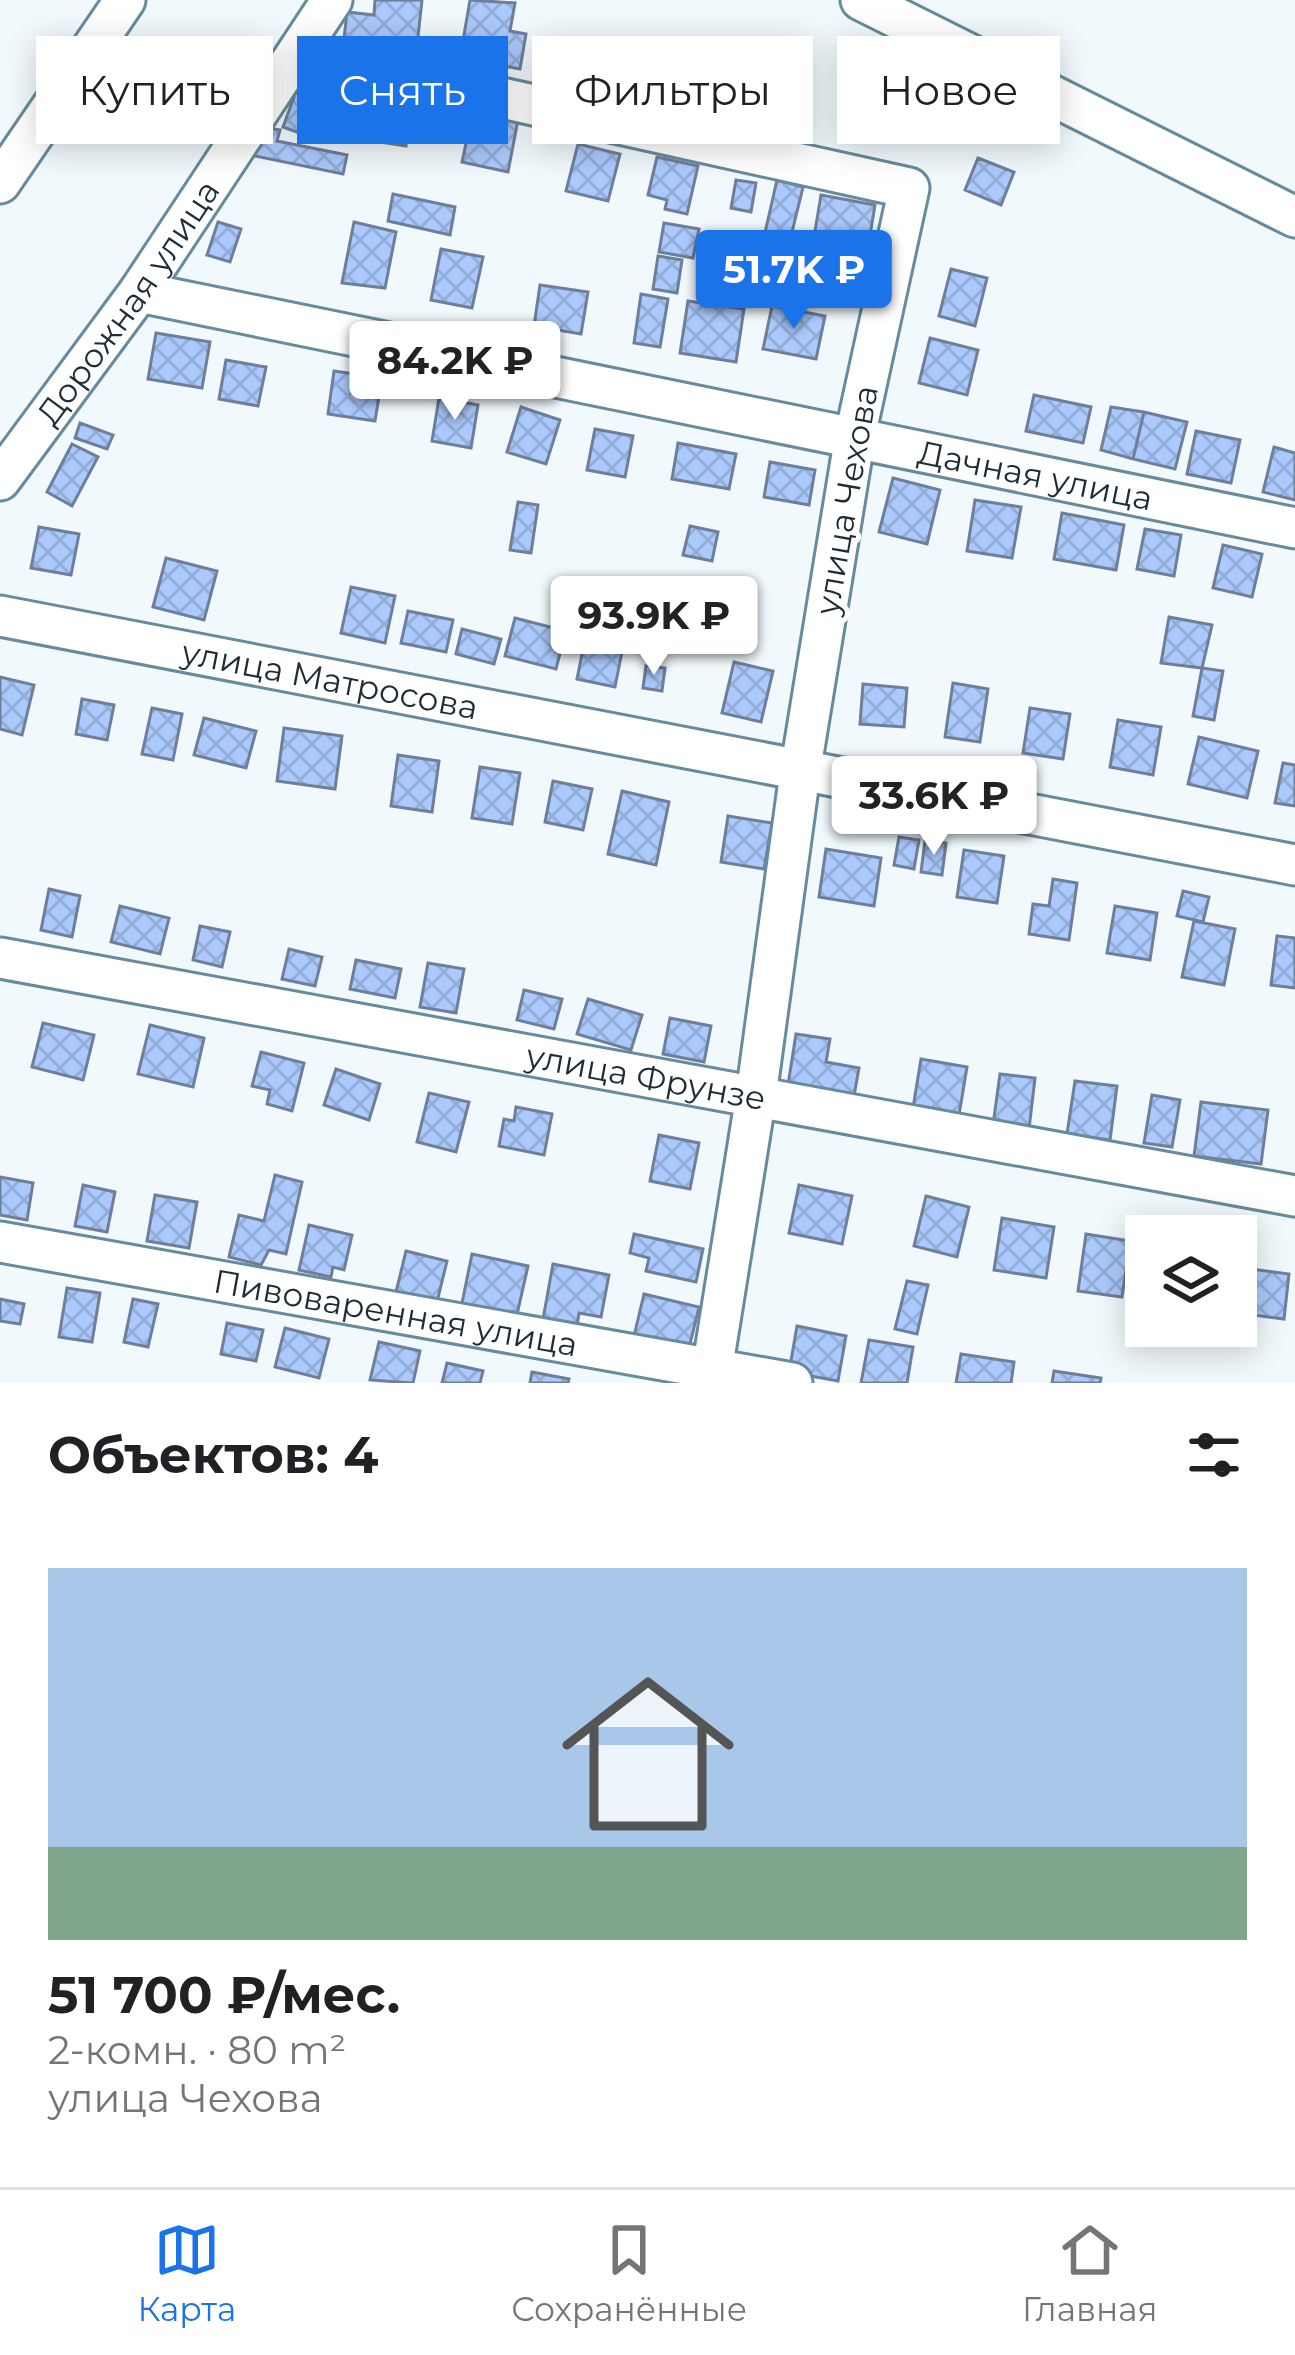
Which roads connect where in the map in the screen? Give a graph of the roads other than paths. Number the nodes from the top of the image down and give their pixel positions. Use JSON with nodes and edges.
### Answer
{"nodes":[{"id":1,"x":125,"y":0,"type":"edge"},
{"id":2,"x":332,"y":0,"type":"edge"},
{"id":3,"x":861,"y":0,"type":"edge"},
{"id":4,"x":309,"y":36,"type":"edge"},
{"id":5,"x":297,"y":55,"type":"edge"},
{"id":6,"x":508,"y":99,"type":"edge"},
{"id":7,"x":0,"y":183,"type":"edge"},
{"id":8,"x":1295,"y":217,"type":"edge"},
{"id":9,"x":139,"y":292,"type":"junction"},
{"id":10,"x":854,"y":436,"type":"junction"},
{"id":11,"x":0,"y":480,"type":"edge"},
{"id":12,"x":1295,"y":528,"type":"edge"},
{"id":13,"x":0,"y":616,"type":"edge"},
{"id":14,"x":800,"y":773,"type":"junction"},
{"id":15,"x":1295,"y":865,"type":"edge"},
{"id":16,"x":0,"y":958,"type":"edge"},
{"id":17,"x":756,"y":1096,"type":"junction"},
{"id":18,"x":1295,"y":1196,"type":"edge"},
{"id":19,"x":0,"y":1242,"type":"edge"},
{"id":20,"x":712,"y":1376,"type":"edge"},
{"id":21,"x":792,"y":1383,"type":"edge"}],
"edges":[{"from":1,"to":7,"type":"street"},
{"from":2,"to":4,"type":"street","name":"Дорожная улица"},
{"from":3,"to":8,"type":"street"},
{"from":5,"to":9,"type":"street","name":"Дорожная улица"},
{"from":6,"to":10,"type":"street","name":"улица Чехова"},
{"from":9,"to":10,"type":"street","name":"Дачная улица"},
{"from":9,"to":11,"type":"street","name":"Дорожная улица"},
{"from":10,"to":12,"type":"street","name":"Дачная улица"},
{"from":10,"to":14,"type":"street","name":"улица Чехова"},
{"from":13,"to":14,"type":"street","name":"улица Матросова"},
{"from":14,"to":15,"type":"street","name":"улица Матросова"},
{"from":14,"to":17,"type":"street","name":"улица Чехова"},
{"from":16,"to":17,"type":"street","name":"улица Фрунзе"},
{"from":17,"to":18,"type":"street","name":"улица Фрунзе"},
{"from":17,"to":20,"type":"street","name":"улица Чехова"},
{"from":19,"to":20,"type":"street","name":"Пивоваренная улица"},
{"from":20,"to":21,"type":"street","name":"Пивоваренная улица"}]}
